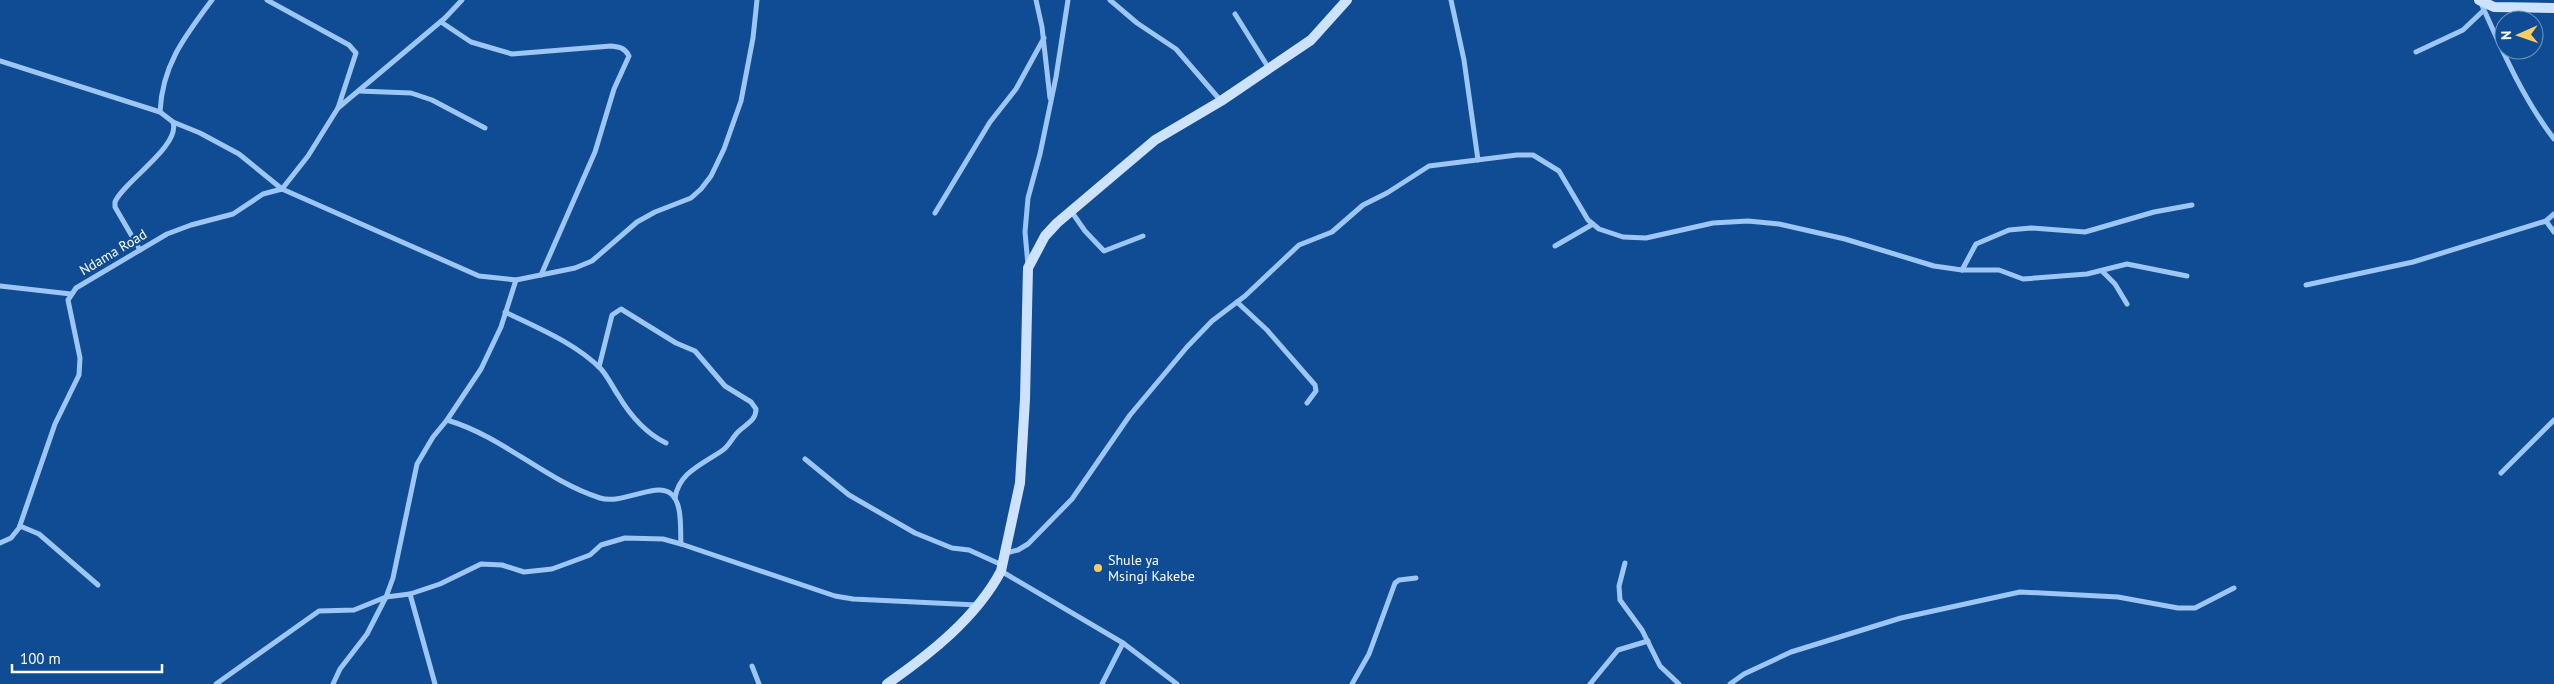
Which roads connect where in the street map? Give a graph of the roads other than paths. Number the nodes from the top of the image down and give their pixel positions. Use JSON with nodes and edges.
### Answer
{"nodes":[{"id":1,"x":212,"y":0,"type":"edge"},
{"id":2,"x":267,"y":0,"type":"edge"},
{"id":3,"x":462,"y":0,"type":"edge"},
{"id":4,"x":758,"y":0,"type":"edge"},
{"id":5,"x":1036,"y":0,"type":"edge"},
{"id":6,"x":1068,"y":0,"type":"edge"},
{"id":7,"x":1110,"y":0,"type":"edge"},
{"id":8,"x":1347,"y":0,"type":"edge"},
{"id":9,"x":1451,"y":0,"type":"edge"},
{"id":10,"x":2479,"y":0,"type":"edge"},
{"id":11,"x":2554,"y":8,"type":"edge"},
{"id":12,"x":2484,"y":10,"type":"junction"},
{"id":13,"x":1234,"y":14,"type":"dead end"},
{"id":14,"x":441,"y":22,"type":"junction"},
{"id":15,"x":1044,"y":38,"type":"junction"},
{"id":16,"x":2416,"y":52,"type":"dead end"},
{"id":17,"x":0,"y":60,"type":"edge"},
{"id":18,"x":1268,"y":67,"type":"junction"},
{"id":19,"x":358,"y":91,"type":"junction"},
{"id":20,"x":1222,"y":101,"type":"junction"},
{"id":21,"x":1050,"y":104,"type":"junction"},
{"id":22,"x":338,"y":108,"type":"junction"},
{"id":23,"x":160,"y":112,"type":"junction"},
{"id":24,"x":172,"y":122,"type":"junction"},
{"id":25,"x":485,"y":128,"type":"dead end"},
{"id":26,"x":2554,"y":139,"type":"edge"},
{"id":27,"x":1478,"y":160,"type":"junction"},
{"id":28,"x":282,"y":189,"type":"junction"},
{"id":29,"x":2192,"y":205,"type":"dead end"},
{"id":30,"x":1071,"y":211,"type":"junction"},
{"id":31,"x":935,"y":213,"type":"dead end"},
{"id":32,"x":2554,"y":214,"type":"edge"},
{"id":33,"x":2546,"y":221,"type":"junction"},
{"id":34,"x":1593,"y":224,"type":"junction"},
{"id":35,"x":2554,"y":232,"type":"edge"},
{"id":36,"x":1143,"y":236,"type":"dead end"},
{"id":37,"x":1555,"y":246,"type":"dead end"},
{"id":38,"x":140,"y":250,"type":"junction"},
{"id":39,"x":1028,"y":268,"type":"junction"},
{"id":40,"x":1962,"y":270,"type":"junction"},
{"id":41,"x":2102,"y":271,"type":"junction"},
{"id":42,"x":541,"y":275,"type":"junction"},
{"id":43,"x":2187,"y":276,"type":"dead end"},
{"id":44,"x":516,"y":280,"type":"junction"},
{"id":45,"x":2306,"y":285,"type":"dead end"},
{"id":46,"x":0,"y":286,"type":"edge"},
{"id":47,"x":71,"y":294,"type":"junction"},
{"id":48,"x":1237,"y":302,"type":"junction"},
{"id":49,"x":2127,"y":304,"type":"dead end"},
{"id":50,"x":505,"y":312,"type":"junction"},
{"id":51,"x":599,"y":367,"type":"junction"},
{"id":52,"x":1307,"y":403,"type":"dead end"},
{"id":53,"x":447,"y":420,"type":"junction"},
{"id":54,"x":2554,"y":420,"type":"edge"},
{"id":55,"x":666,"y":443,"type":"dead end"},
{"id":56,"x":805,"y":459,"type":"dead end"},
{"id":57,"x":2501,"y":472,"type":"dead end"},
{"id":58,"x":675,"y":498,"type":"junction"},
{"id":59,"x":20,"y":526,"type":"junction"},
{"id":60,"x":0,"y":543,"type":"edge"},
{"id":61,"x":681,"y":544,"type":"junction"},
{"id":62,"x":1006,"y":553,"type":"junction"},
{"id":63,"x":1625,"y":563,"type":"dead end"},
{"id":64,"x":1002,"y":568,"type":"junction"},
{"id":65,"x":1416,"y":578,"type":"dead end"},
{"id":66,"x":98,"y":585,"type":"dead end"},
{"id":67,"x":2234,"y":588,"type":"dead end"},
{"id":68,"x":410,"y":594,"type":"junction"},
{"id":69,"x":386,"y":597,"type":"junction"},
{"id":70,"x":977,"y":605,"type":"junction"},
{"id":71,"x":1648,"y":641,"type":"junction"},
{"id":72,"x":1123,"y":643,"type":"junction"},
{"id":73,"x":752,"y":666,"type":"dead end"},
{"id":74,"x":216,"y":684,"type":"edge"},
{"id":75,"x":333,"y":684,"type":"edge"},
{"id":76,"x":435,"y":684,"type":"edge"},
{"id":77,"x":759,"y":684,"type":"edge"},
{"id":78,"x":887,"y":684,"type":"edge"},
{"id":79,"x":1102,"y":684,"type":"edge"},
{"id":80,"x":1177,"y":684,"type":"edge"},
{"id":81,"x":1352,"y":684,"type":"edge"},
{"id":82,"x":1590,"y":684,"type":"edge"},
{"id":83,"x":1679,"y":684,"type":"edge"},
{"id":84,"x":1730,"y":684,"type":"edge"}],
"edges":[{"from":1,"to":23,"type":"street"},
{"from":2,"to":22,"type":"street"},
{"from":3,"to":14,"type":"street"},
{"from":4,"to":42,"type":"street"},
{"from":5,"to":15,"type":"street"},
{"from":6,"to":21,"type":"street"},
{"from":7,"to":20,"type":"street"},
{"from":8,"to":18,"type":"street"},
{"from":9,"to":27,"type":"street"},
{"from":10,"to":11,"type":"street"},
{"from":10,"to":12,"type":"street"},
{"from":12,"to":16,"type":"street"},
{"from":12,"to":26,"type":"street"},
{"from":13,"to":18,"type":"street"},
{"from":14,"to":19,"type":"street"},
{"from":14,"to":42,"type":"street"},
{"from":15,"to":21,"type":"street"},
{"from":15,"to":31,"type":"street"},
{"from":17,"to":23,"type":"street"},
{"from":18,"to":20,"type":"street"},
{"from":19,"to":22,"type":"street"},
{"from":19,"to":25,"type":"street"},
{"from":20,"to":30,"type":"street"},
{"from":21,"to":39,"type":"street"},
{"from":22,"to":28,"type":"street"},
{"from":23,"to":24,"type":"street"},
{"from":24,"to":28,"type":"street"},
{"from":24,"to":38,"type":"street"},
{"from":27,"to":34,"type":"street"},
{"from":27,"to":48,"type":"street"},
{"from":28,"to":38,"type":"street","name":"Ndama Road"},
{"from":28,"to":44,"type":"street"},
{"from":29,"to":40,"type":"street"},
{"from":30,"to":36,"type":"street"},
{"from":30,"to":39,"type":"street"},
{"from":32,"to":33,"type":"street"},
{"from":33,"to":35,"type":"street"},
{"from":33,"to":45,"type":"street"},
{"from":34,"to":37,"type":"street"},
{"from":34,"to":40,"type":"street"},
{"from":38,"to":47,"type":"street","name":"Ndama Road"},
{"from":39,"to":62,"type":"street"},
{"from":40,"to":41,"type":"street"},
{"from":41,"to":43,"type":"street"},
{"from":41,"to":49,"type":"street"},
{"from":42,"to":44,"type":"street"},
{"from":44,"to":50,"type":"street"},
{"from":46,"to":47,"type":"street"},
{"from":47,"to":59,"type":"street"},
{"from":48,"to":52,"type":"street"},
{"from":48,"to":62,"type":"street"},
{"from":50,"to":51,"type":"street"},
{"from":50,"to":53,"type":"street"},
{"from":51,"to":55,"type":"street"},
{"from":51,"to":58,"type":"street"},
{"from":53,"to":58,"type":"street"},
{"from":53,"to":69,"type":"street"},
{"from":54,"to":57,"type":"street"},
{"from":56,"to":64,"type":"street"},
{"from":58,"to":61,"type":"street"},
{"from":59,"to":60,"type":"street"},
{"from":59,"to":66,"type":"street"},
{"from":61,"to":68,"type":"street"},
{"from":61,"to":70,"type":"street"},
{"from":62,"to":64,"type":"street"},
{"from":63,"to":71,"type":"street"},
{"from":64,"to":70,"type":"street"},
{"from":64,"to":72,"type":"street"},
{"from":65,"to":81,"type":"street"},
{"from":67,"to":84,"type":"street"},
{"from":68,"to":69,"type":"street"},
{"from":68,"to":76,"type":"street"},
{"from":69,"to":74,"type":"street"},
{"from":69,"to":75,"type":"street"},
{"from":70,"to":78,"type":"street"},
{"from":71,"to":82,"type":"street"},
{"from":71,"to":83,"type":"street"},
{"from":72,"to":79,"type":"street"},
{"from":72,"to":80,"type":"street"},
{"from":73,"to":77,"type":"street"}]}
